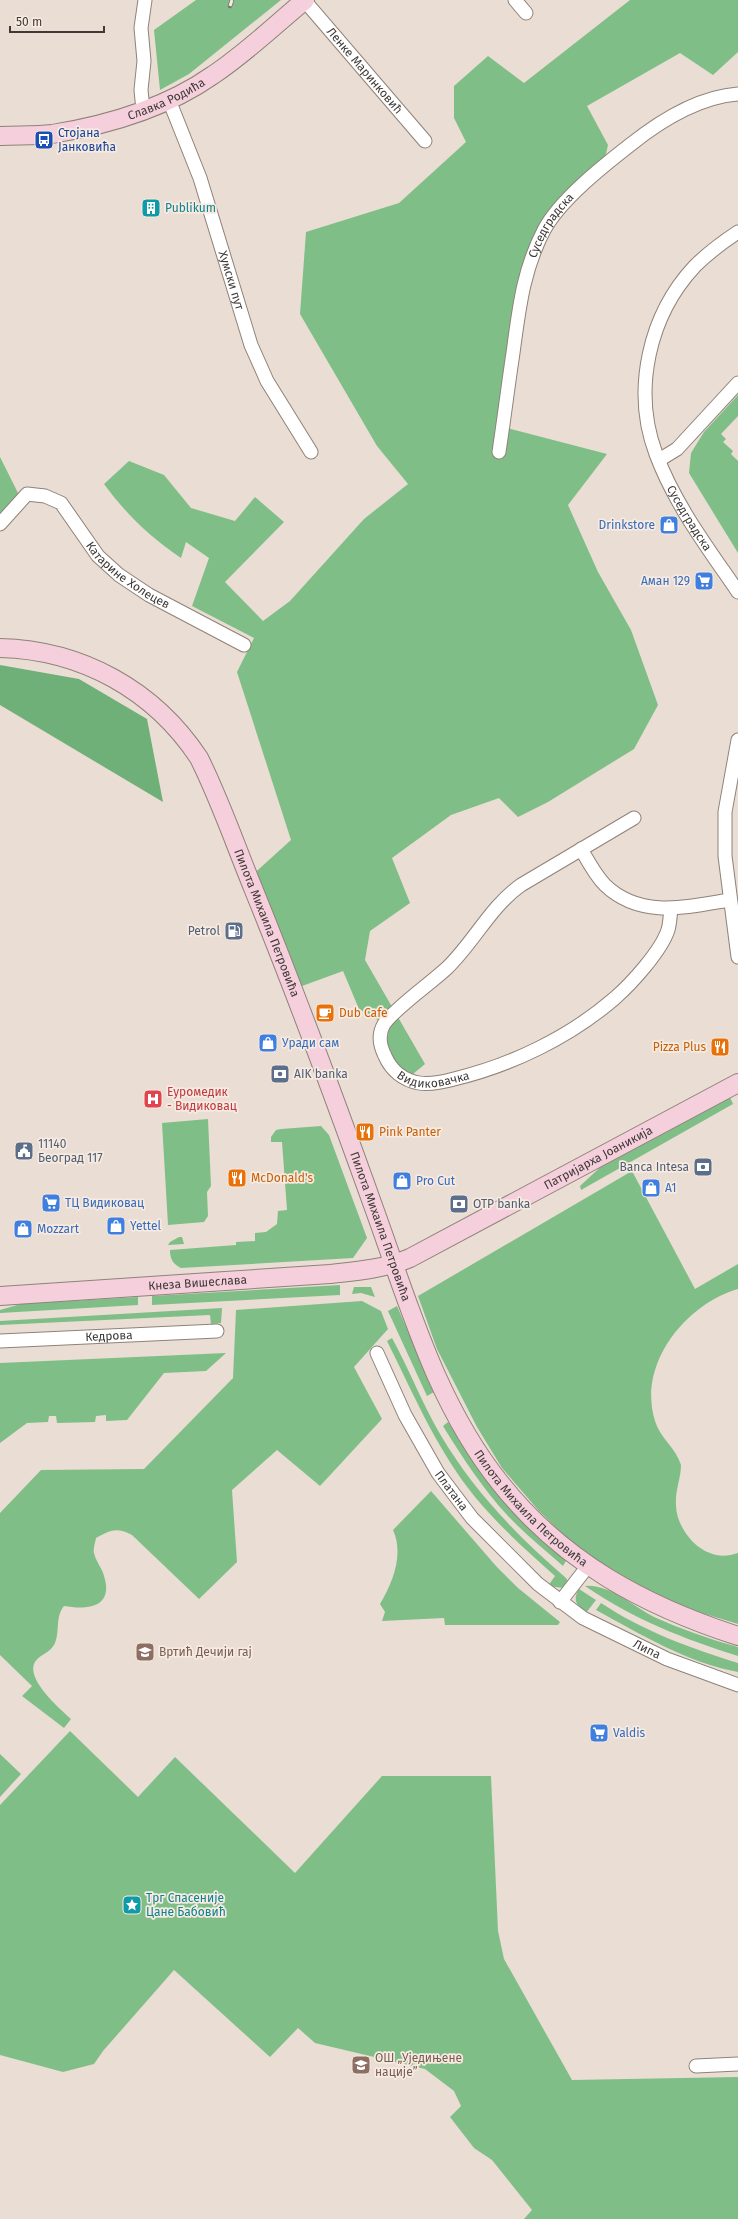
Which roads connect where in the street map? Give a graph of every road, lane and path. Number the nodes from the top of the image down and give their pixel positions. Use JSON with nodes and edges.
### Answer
{"nodes":[{"id":1,"x":145,"y":0,"type":"edge"},
{"id":2,"x":304,"y":0,"type":"edge"},
{"id":3,"x":515,"y":0,"type":"edge"},
{"id":4,"x":526,"y":13,"type":"dead end"},
{"id":5,"x":738,"y":94,"type":"edge"},
{"id":6,"x":170,"y":100,"type":"junction"},
{"id":7,"x":143,"y":110,"type":"junction"},
{"id":8,"x":0,"y":136,"type":"edge"},
{"id":9,"x":425,"y":141,"type":"dead end"},
{"id":10,"x":738,"y":232,"type":"edge"},
{"id":11,"x":738,"y":383,"type":"edge"},
{"id":12,"x":311,"y":452,"type":"dead end"},
{"id":13,"x":499,"y":452,"type":"dead end"},
{"id":14,"x":659,"y":460,"type":"junction"},
{"id":15,"x":0,"y":524,"type":"edge"},
{"id":16,"x":738,"y":592,"type":"edge"},
{"id":17,"x":244,"y":645,"type":"dead end"},
{"id":18,"x":0,"y":648,"type":"edge"},
{"id":19,"x":738,"y":740,"type":"edge"},
{"id":20,"x":634,"y":818,"type":"dead end"},
{"id":21,"x":581,"y":849,"type":"junction"},
{"id":22,"x":730,"y":900,"type":"junction"},
{"id":23,"x":671,"y":909,"type":"junction"},
{"id":24,"x":738,"y":957,"type":"edge"},
{"id":25,"x":738,"y":1082,"type":"edge"},
{"id":26,"x":394,"y":1264,"type":"junction"},
{"id":27,"x":0,"y":1296,"type":"edge"},
{"id":28,"x":217,"y":1331,"type":"dead end"},
{"id":29,"x":0,"y":1341,"type":"edge"},
{"id":30,"x":377,"y":1353,"type":"dead end"},
{"id":31,"x":588,"y":1566,"type":"junction"},
{"id":32,"x":560,"y":1602,"type":"junction"},
{"id":33,"x":738,"y":1636,"type":"edge"},
{"id":34,"x":738,"y":1684,"type":"edge"},
{"id":35,"x":738,"y":2064,"type":"edge"},
{"id":36,"x":696,"y":2066,"type":"dead end"}],
"edges":[{"from":1,"to":7,"type":"street"},
{"from":2,"to":6,"type":"main road","name":"Славка Родића"},
{"from":2,"to":9,"type":"street","name":"Ленке Маринковић"},
{"from":3,"to":4,"type":"street"},
{"from":5,"to":13,"type":"street","name":"Суседградска"},
{"from":6,"to":7,"type":"main road","name":"Славка Родића"},
{"from":6,"to":12,"type":"street","name":"Хумски пут"},
{"from":7,"to":8,"type":"main road","name":"Славка Родића"},
{"from":10,"to":14,"type":"street","name":"Суседградска"},
{"from":11,"to":14,"type":"street"},
{"from":14,"to":16,"type":"street","name":"Суседградска"},
{"from":15,"to":17,"type":"street","name":"Катарине Холецев"},
{"from":18,"to":26,"type":"main road","name":"Пилота Михаила Петровића"},
{"from":19,"to":22,"type":"street"},
{"from":20,"to":21,"type":"street","name":"Видиковачка"},
{"from":21,"to":23,"type":"street"},
{"from":21,"to":23,"type":"street","name":"Видиковачка"},
{"from":22,"to":23,"type":"street"},
{"from":22,"to":24,"type":"street"},
{"from":25,"to":26,"type":"main road","name":"Патријарха Јоаникија"},
{"from":26,"to":27,"type":"main road","name":"Кнеза Вишеслава"},
{"from":26,"to":31,"type":"main road","name":"Пилота Михаила Петровића"},
{"from":28,"to":29,"type":"street","name":"Кедрова"},
{"from":30,"to":32,"type":"street","name":"Платана"},
{"from":31,"to":32,"type":"street"},
{"from":31,"to":33,"type":"main road","name":"Пилота Михаила Петровића"},
{"from":32,"to":34,"type":"street","name":"Липа"},
{"from":35,"to":36,"type":"street"}]}
